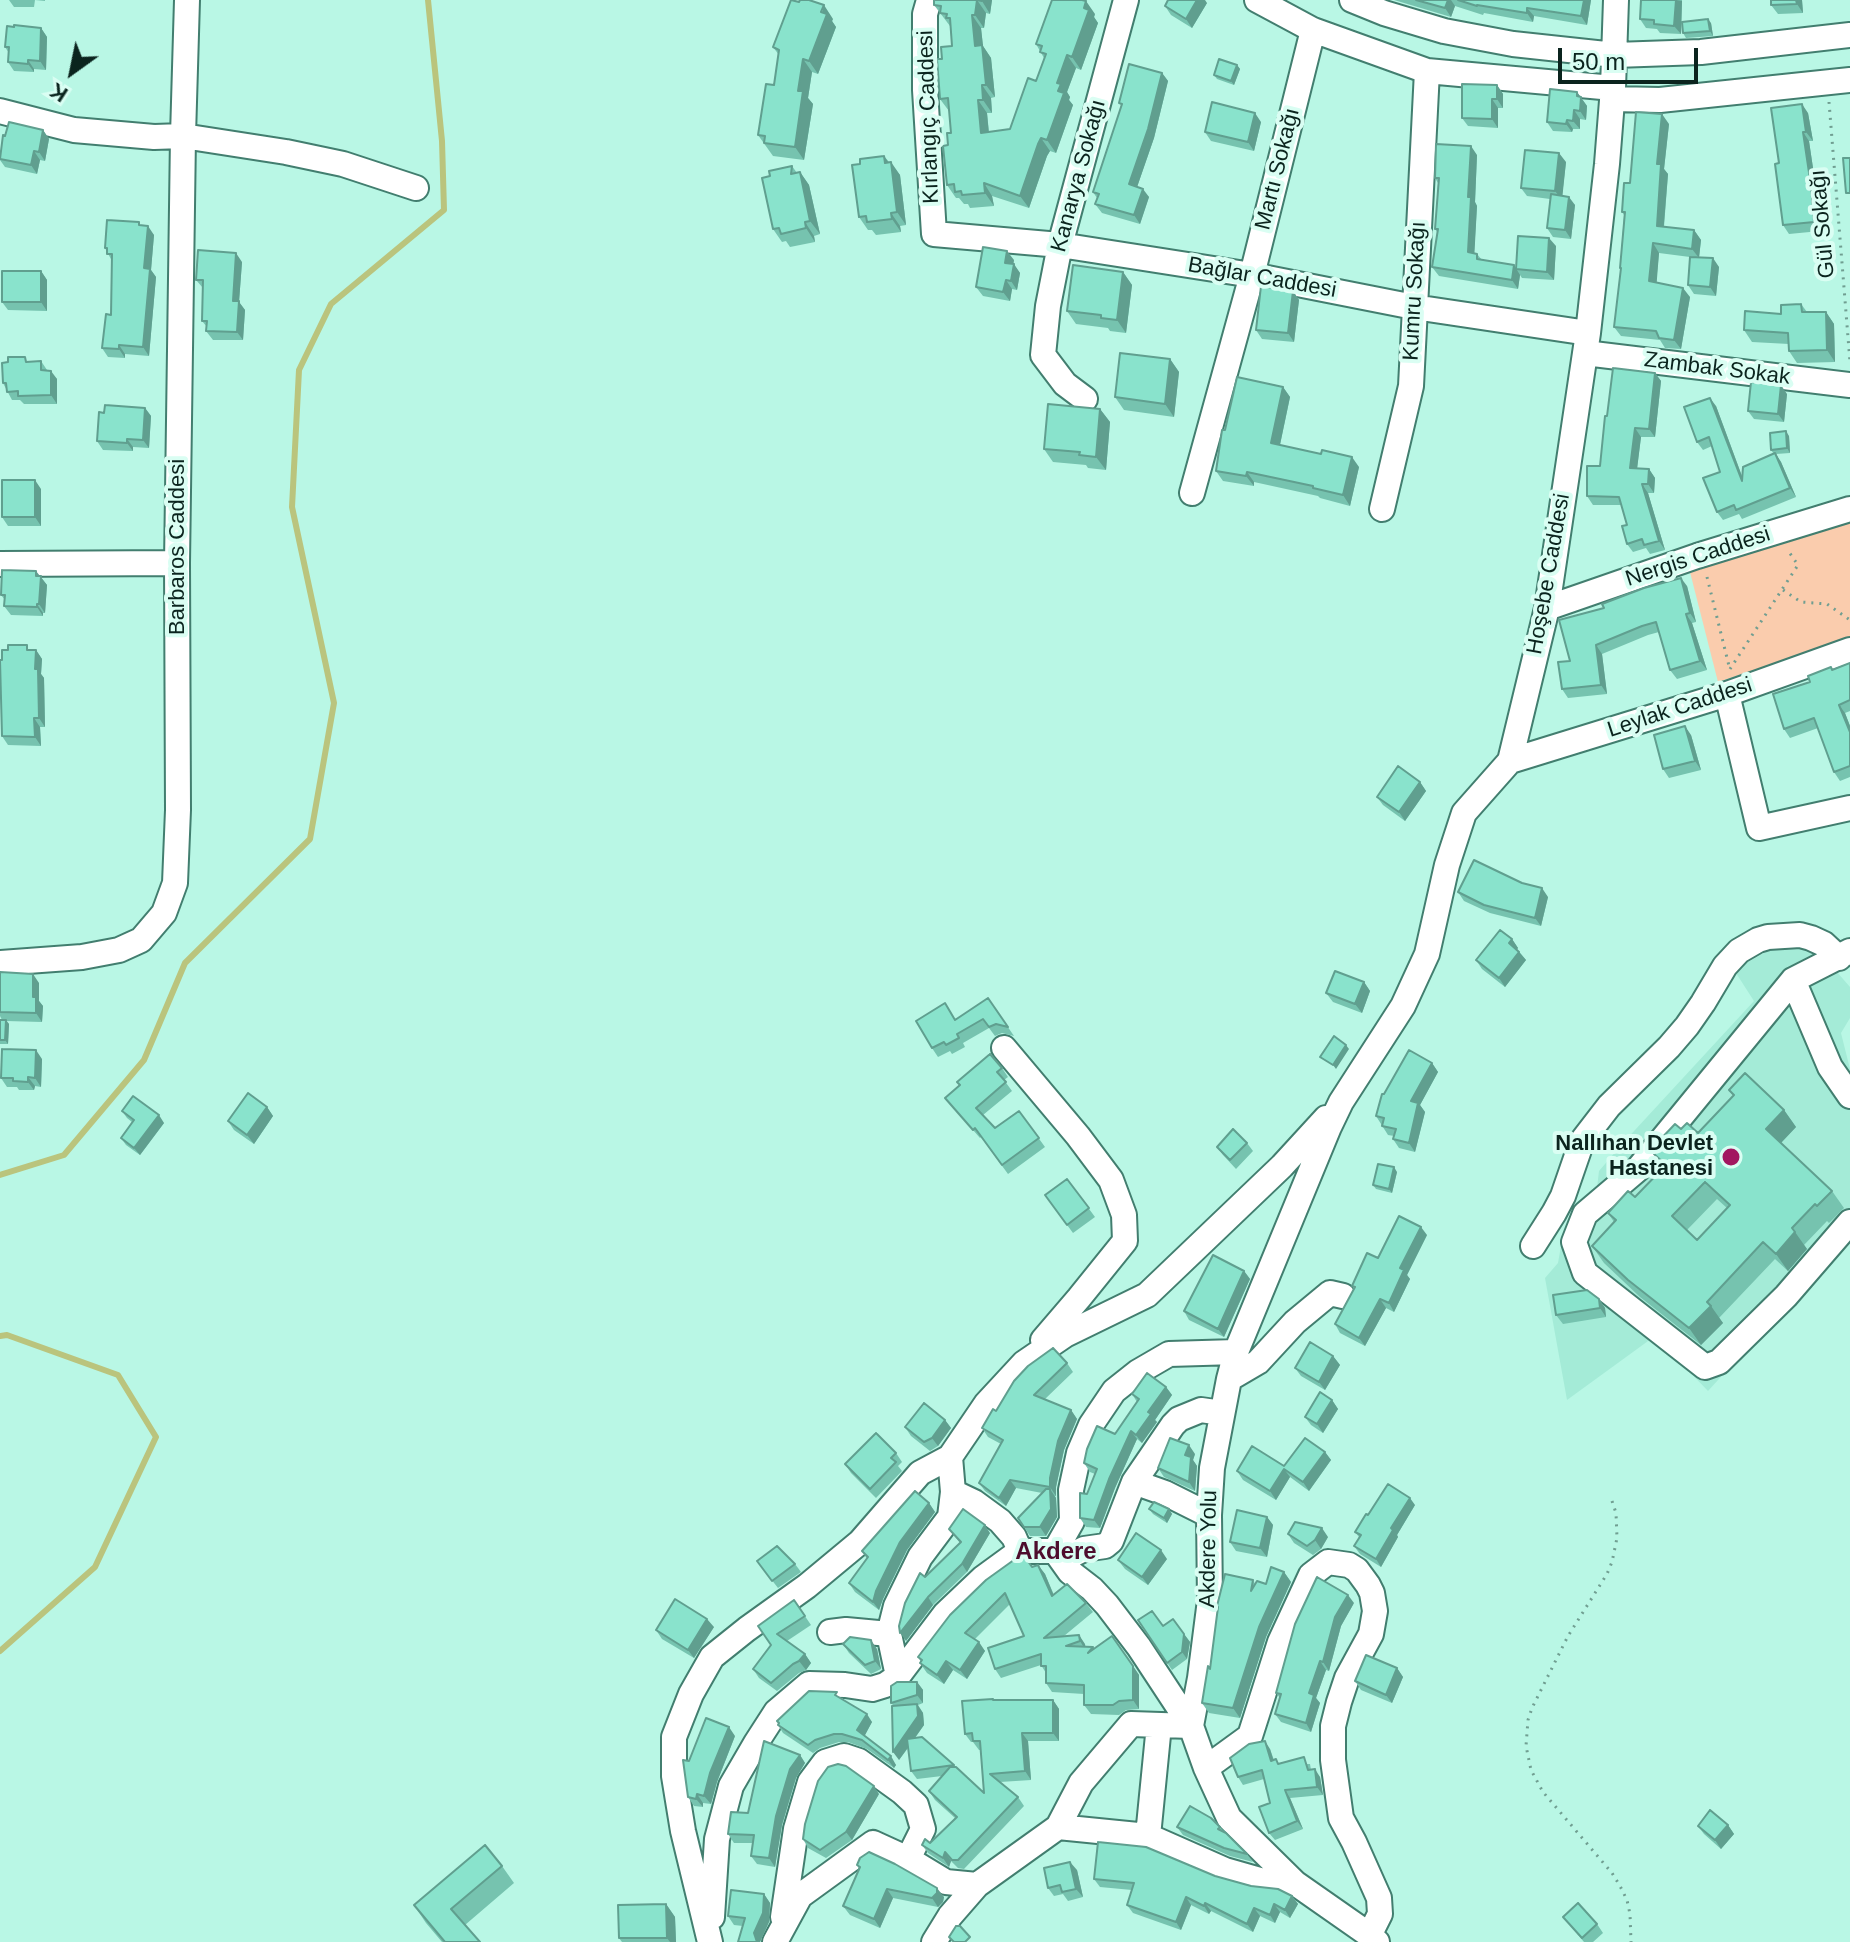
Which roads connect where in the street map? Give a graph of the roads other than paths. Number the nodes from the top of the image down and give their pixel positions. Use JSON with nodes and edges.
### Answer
{"nodes":[{"id":1,"x":187,"y":0,"type":"edge"},
{"id":2,"x":929,"y":0,"type":"edge"},
{"id":3,"x":1126,"y":0,"type":"edge"},
{"id":4,"x":1257,"y":0,"type":"edge"},
{"id":5,"x":1352,"y":0,"type":"edge"},
{"id":6,"x":1616,"y":0,"type":"edge"},
{"id":7,"x":1313,"y":30,"type":"junction"},
{"id":8,"x":1850,"y":35,"type":"edge"},
{"id":9,"x":1615,"y":55,"type":"junction"},
{"id":10,"x":1427,"y":71,"type":"junction"},
{"id":11,"x":1839,"y":81,"type":"edge"},
{"id":12,"x":1613,"y":94,"type":"junction"},
{"id":13,"x":0,"y":111,"type":"edge"},
{"id":14,"x":183,"y":136,"type":"junction"},
{"id":15,"x":416,"y":188,"type":"dead end"},
{"id":16,"x":934,"y":234,"type":"joint"},
{"id":17,"x":1060,"y":245,"type":"junction"},
{"id":18,"x":1252,"y":275,"type":"junction"},
{"id":19,"x":1414,"y":307,"type":"junction"},
{"id":20,"x":1586,"y":343,"type":"junction"},
{"id":21,"x":1850,"y":385,"type":"edge"},
{"id":22,"x":1085,"y":399,"type":"dead end"},
{"id":23,"x":1192,"y":493,"type":"dead end"},
{"id":24,"x":1382,"y":509,"type":"dead end"},
{"id":25,"x":1850,"y":509,"type":"edge"},
{"id":26,"x":177,"y":563,"type":"junction"},
{"id":27,"x":0,"y":564,"type":"edge"},
{"id":28,"x":1547,"y":608,"type":"junction"},
{"id":29,"x":1850,"y":650,"type":"edge"},
{"id":30,"x":1731,"y":685,"type":"junction"},
{"id":31,"x":1510,"y":761,"type":"junction"},
{"id":32,"x":1850,"y":808,"type":"edge"},
{"id":33,"x":1846,"y":954,"type":"edge"},
{"id":34,"x":0,"y":963,"type":"edge"},
{"id":35,"x":1793,"y":980,"type":"junction"},
{"id":36,"x":1004,"y":1048,"type":"dead end"},
{"id":37,"x":1850,"y":1096,"type":"edge"},
{"id":38,"x":1341,"y":1102,"type":"junction"},
{"id":39,"x":1850,"y":1222,"type":"edge"},
{"id":40,"x":1533,"y":1246,"type":"dead end"},
{"id":41,"x":1343,"y":1296,"type":"dead end"},
{"id":42,"x":1236,"y":1352,"type":"junction"},
{"id":43,"x":1024,"y":1363,"type":"junction"},
{"id":44,"x":1229,"y":1379,"type":"junction"},
{"id":45,"x":1222,"y":1413,"type":"junction"},
{"id":46,"x":950,"y":1457,"type":"junction"},
{"id":47,"x":1134,"y":1482,"type":"junction"},
{"id":48,"x":953,"y":1492,"type":"junction"},
{"id":49,"x":1209,"y":1515,"type":"junction"},
{"id":50,"x":1020,"y":1551,"type":"junction"},
{"id":51,"x":1058,"y":1555,"type":"junction"},
{"id":52,"x":830,"y":1632,"type":"dead end"},
{"id":53,"x":889,"y":1634,"type":"junction"},
{"id":54,"x":898,"y":1676,"type":"junction"},
{"id":55,"x":1159,"y":1725,"type":"junction"},
{"id":56,"x":1191,"y":1726,"type":"junction"},
{"id":57,"x":1206,"y":1768,"type":"junction"},
{"id":58,"x":1058,"y":1827,"type":"junction"},
{"id":59,"x":1148,"y":1836,"type":"junction"},
{"id":60,"x":908,"y":1859,"type":"junction"},
{"id":61,"x":1295,"y":1883,"type":"junction"},
{"id":62,"x":977,"y":1885,"type":"junction"},
{"id":63,"x":778,"y":1936,"type":"edge"},
{"id":64,"x":1372,"y":1938,"type":"edge"},
{"id":65,"x":710,"y":1942,"type":"edge"},
{"id":66,"x":934,"y":1942,"type":"edge"}],
"edges":[{"from":1,"to":14,"type":"street","name":"Barbaros Caddesi"},
{"from":2,"to":16,"type":"street","name":"Kırlangıç Caddesi"},
{"from":3,"to":17,"type":"street","name":"Kanarya Sokağı"},
{"from":4,"to":7,"type":"street"},
{"from":5,"to":9,"type":"street"},
{"from":6,"to":9,"type":"street","name":"Hoşebe Caddesi"},
{"from":7,"to":10,"type":"street"},
{"from":7,"to":18,"type":"street","name":"Martı Sokağı"},
{"from":8,"to":9,"type":"street"},
{"from":9,"to":12,"type":"street","name":"Hoşebe Caddesi"},
{"from":10,"to":12,"type":"street"},
{"from":10,"to":19,"type":"street","name":"Kumru Sokağı"},
{"from":11,"to":12,"type":"street"},
{"from":12,"to":20,"type":"street","name":"Hoşebe Caddesi"},
{"from":13,"to":14,"type":"street"},
{"from":14,"to":15,"type":"street"},
{"from":14,"to":26,"type":"street","name":"Barbaros Caddesi"},
{"from":16,"to":17,"type":"street","name":"Bağlar Caddesi"},
{"from":17,"to":18,"type":"street","name":"Bağlar Caddesi"},
{"from":17,"to":22,"type":"street","name":"Kanarya Sokağı"},
{"from":18,"to":19,"type":"street","name":"Bağlar Caddesi"},
{"from":18,"to":23,"type":"street","name":"Martı Sokağı"},
{"from":19,"to":20,"type":"street","name":"Bağlar Caddesi"},
{"from":19,"to":24,"type":"street","name":"Kumru Sokağı"},
{"from":20,"to":21,"type":"street","name":"Zambak Sokak"},
{"from":20,"to":28,"type":"street","name":"Hoşebe Caddesi"},
{"from":25,"to":28,"type":"street","name":"Nergis Caddesi"},
{"from":26,"to":27,"type":"street"},
{"from":26,"to":34,"type":"street","name":"Barbaros Caddesi"},
{"from":28,"to":31,"type":"street","name":"Hoşebe Caddesi"},
{"from":29,"to":30,"type":"street","name":"Leylak Caddesi"},
{"from":30,"to":31,"type":"street","name":"Leylak Caddesi"},
{"from":30,"to":32,"type":"street"},
{"from":31,"to":38,"type":"street","name":"Hoşebe Caddesi"},
{"from":33,"to":35,"type":"street"},
{"from":33,"to":40,"type":"street"},
{"from":35,"to":37,"type":"street"},
{"from":35,"to":39,"type":"street"},
{"from":36,"to":43,"type":"street"},
{"from":38,"to":42,"type":"street","name":"Akdere Yolu"},
{"from":38,"to":43,"type":"street"},
{"from":41,"to":44,"type":"street"},
{"from":42,"to":44,"type":"street","name":"Akdere Yolu"},
{"from":42,"to":51,"type":"street"},
{"from":43,"to":46,"type":"street"},
{"from":44,"to":45,"type":"street","name":"Akdere Yolu"},
{"from":45,"to":47,"type":"street"},
{"from":45,"to":49,"type":"street","name":"Akdere Yolu"},
{"from":46,"to":48,"type":"street"},
{"from":46,"to":65,"type":"street"},
{"from":47,"to":49,"type":"street"},
{"from":47,"to":51,"type":"street"},
{"from":48,"to":50,"type":"street"},
{"from":48,"to":53,"type":"street"},
{"from":49,"to":56,"type":"street","name":"Akdere Yolu"},
{"from":50,"to":51,"type":"street"},
{"from":50,"to":54,"type":"street"},
{"from":51,"to":56,"type":"street"},
{"from":52,"to":53,"type":"street"},
{"from":53,"to":54,"type":"street"},
{"from":54,"to":65,"type":"street"},
{"from":55,"to":56,"type":"street"},
{"from":55,"to":58,"type":"street"},
{"from":55,"to":59,"type":"street"},
{"from":56,"to":57,"type":"street"},
{"from":57,"to":61,"type":"street"},
{"from":57,"to":64,"type":"street"},
{"from":58,"to":59,"type":"street"},
{"from":58,"to":62,"type":"street"},
{"from":59,"to":61,"type":"street"},
{"from":60,"to":62,"type":"street"},
{"from":60,"to":63,"type":"street"},
{"from":60,"to":63,"type":"street"},
{"from":61,"to":64,"type":"street"},
{"from":62,"to":66,"type":"street"}]}
